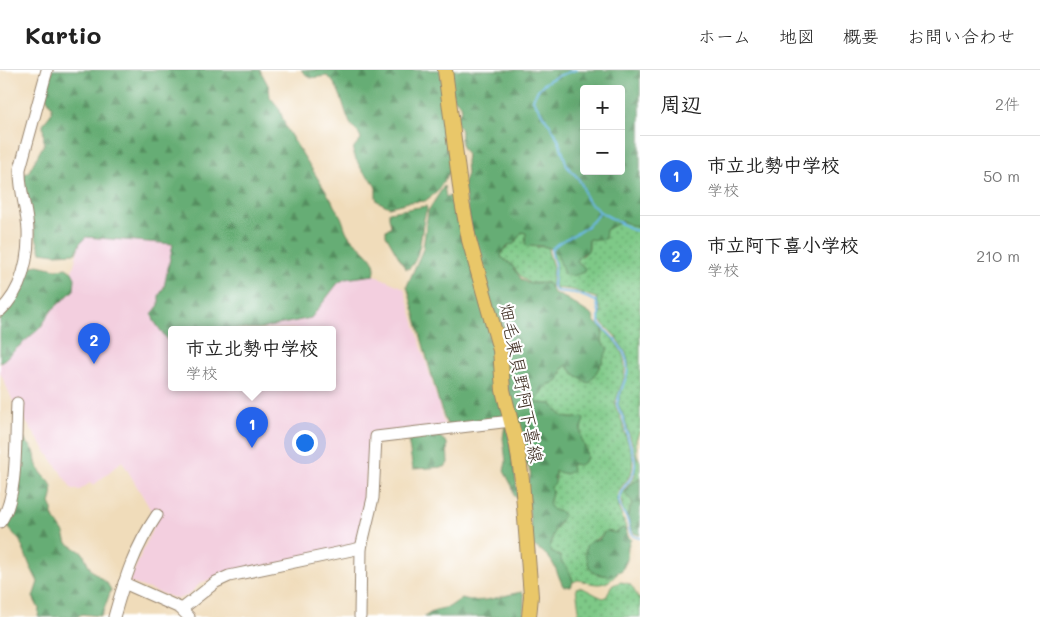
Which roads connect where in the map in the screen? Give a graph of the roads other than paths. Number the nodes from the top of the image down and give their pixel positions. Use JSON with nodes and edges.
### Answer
{"nodes":[{"id":1,"x":47,"y":70,"type":"edge"},
{"id":2,"x":445,"y":70,"type":"edge"},
{"id":3,"x":0,"y":311,"type":"edge"},
{"id":4,"x":17,"y":404,"type":"dead end"},
{"id":5,"x":511,"y":421,"type":"junction"},
{"id":6,"x":157,"y":515,"type":"dead end"},
{"id":7,"x":0,"y":522,"type":"edge"},
{"id":8,"x":360,"y":548,"type":"junction"},
{"id":9,"x":124,"y":583,"type":"junction"},
{"id":10,"x":186,"y":613,"type":"edge"},
{"id":11,"x":114,"y":617,"type":"edge"},
{"id":12,"x":360,"y":617,"type":"edge"},
{"id":13,"x":529,"y":617,"type":"edge"}],
"edges":[{"from":1,"to":3,"type":"street"},
{"from":2,"to":5,"type":"main road","name":"畑毛東貝野阿下喜線"},
{"from":4,"to":7,"type":"street"},
{"from":5,"to":8,"type":"street"},
{"from":5,"to":13,"type":"main road","name":"畑毛東貝野阿下喜線"},
{"from":6,"to":9,"type":"street"},
{"from":8,"to":10,"type":"street"},
{"from":8,"to":12,"type":"street"},
{"from":9,"to":10,"type":"street"},
{"from":9,"to":11,"type":"street"}]}
